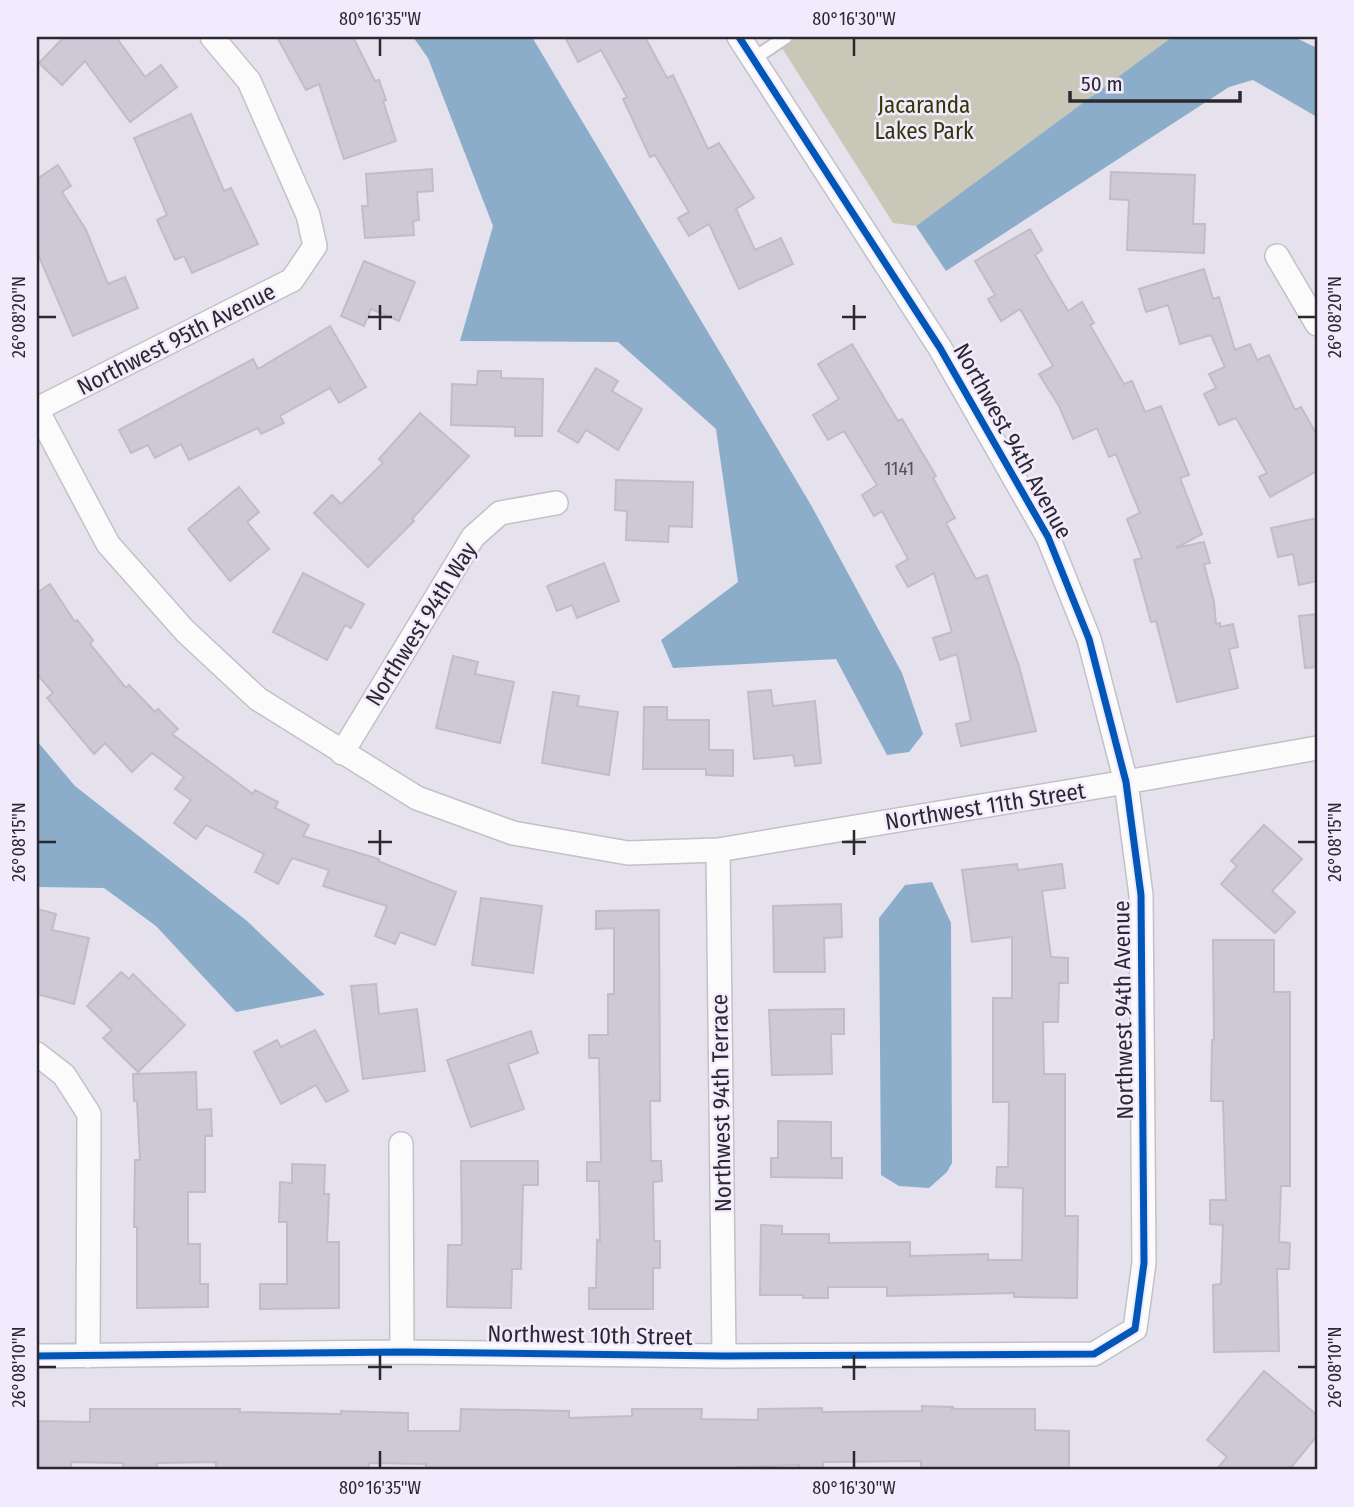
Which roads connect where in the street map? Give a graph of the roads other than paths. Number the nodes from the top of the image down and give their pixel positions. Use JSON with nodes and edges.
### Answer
{"nodes":[{"id":1,"x":212,"y":37,"type":"edge"},
{"id":2,"x":739,"y":37,"type":"edge"},
{"id":3,"x":786,"y":37,"type":"edge"},
{"id":4,"x":753,"y":59,"type":"junction"},
{"id":5,"x":1277,"y":256,"type":"dead end"},
{"id":6,"x":1317,"y":324,"type":"edge"},
{"id":7,"x":37,"y":409,"type":"edge"},
{"id":8,"x":555,"y":503,"type":"dead end"},
{"id":9,"x":1317,"y":748,"type":"edge"},
{"id":10,"x":342,"y":753,"type":"junction"},
{"id":11,"x":1126,"y":782,"type":"junction"},
{"id":12,"x":718,"y":850,"type":"junction"},
{"id":13,"x":37,"y":1054,"type":"edge"},
{"id":14,"x":401,"y":1144,"type":"dead end"},
{"id":15,"x":1135,"y":1329,"type":"joint"},
{"id":16,"x":402,"y":1352,"type":"junction"},
{"id":17,"x":37,"y":1356,"type":"edge"},
{"id":18,"x":88,"y":1356,"type":"junction"},
{"id":19,"x":724,"y":1356,"type":"junction"}],
"edges":[{"from":1,"to":7,"type":"street","name":"Northwest 95th Avenue"},
{"from":2,"to":4,"type":"street","name":"Northwest 94th Avenue"},
{"from":3,"to":4,"type":"lane"},
{"from":4,"to":11,"type":"street","name":"Northwest 94th Avenue"},
{"from":5,"to":6,"type":"street"},
{"from":7,"to":10,"type":"street","name":"Northwest 11th Street"},
{"from":8,"to":10,"type":"street","name":"Northwest 94th Way"},
{"from":9,"to":11,"type":"street","name":"Northwest 11th Street"},
{"from":10,"to":12,"type":"street","name":"Northwest 11th Street"},
{"from":11,"to":12,"type":"street","name":"Northwest 11th Street"},
{"from":11,"to":15,"type":"street","name":"Northwest 94th Avenue"},
{"from":12,"to":19,"type":"street","name":"Northwest 94th Terrace"},
{"from":13,"to":18,"type":"street"},
{"from":14,"to":16,"type":"street"},
{"from":15,"to":19,"type":"street","name":"Northwest 10th Street"},
{"from":16,"to":18,"type":"street","name":"Northwest 10th Street"},
{"from":16,"to":19,"type":"street","name":"Northwest 10th Street"},
{"from":17,"to":18,"type":"street","name":"Northwest 10th Street"}]}
